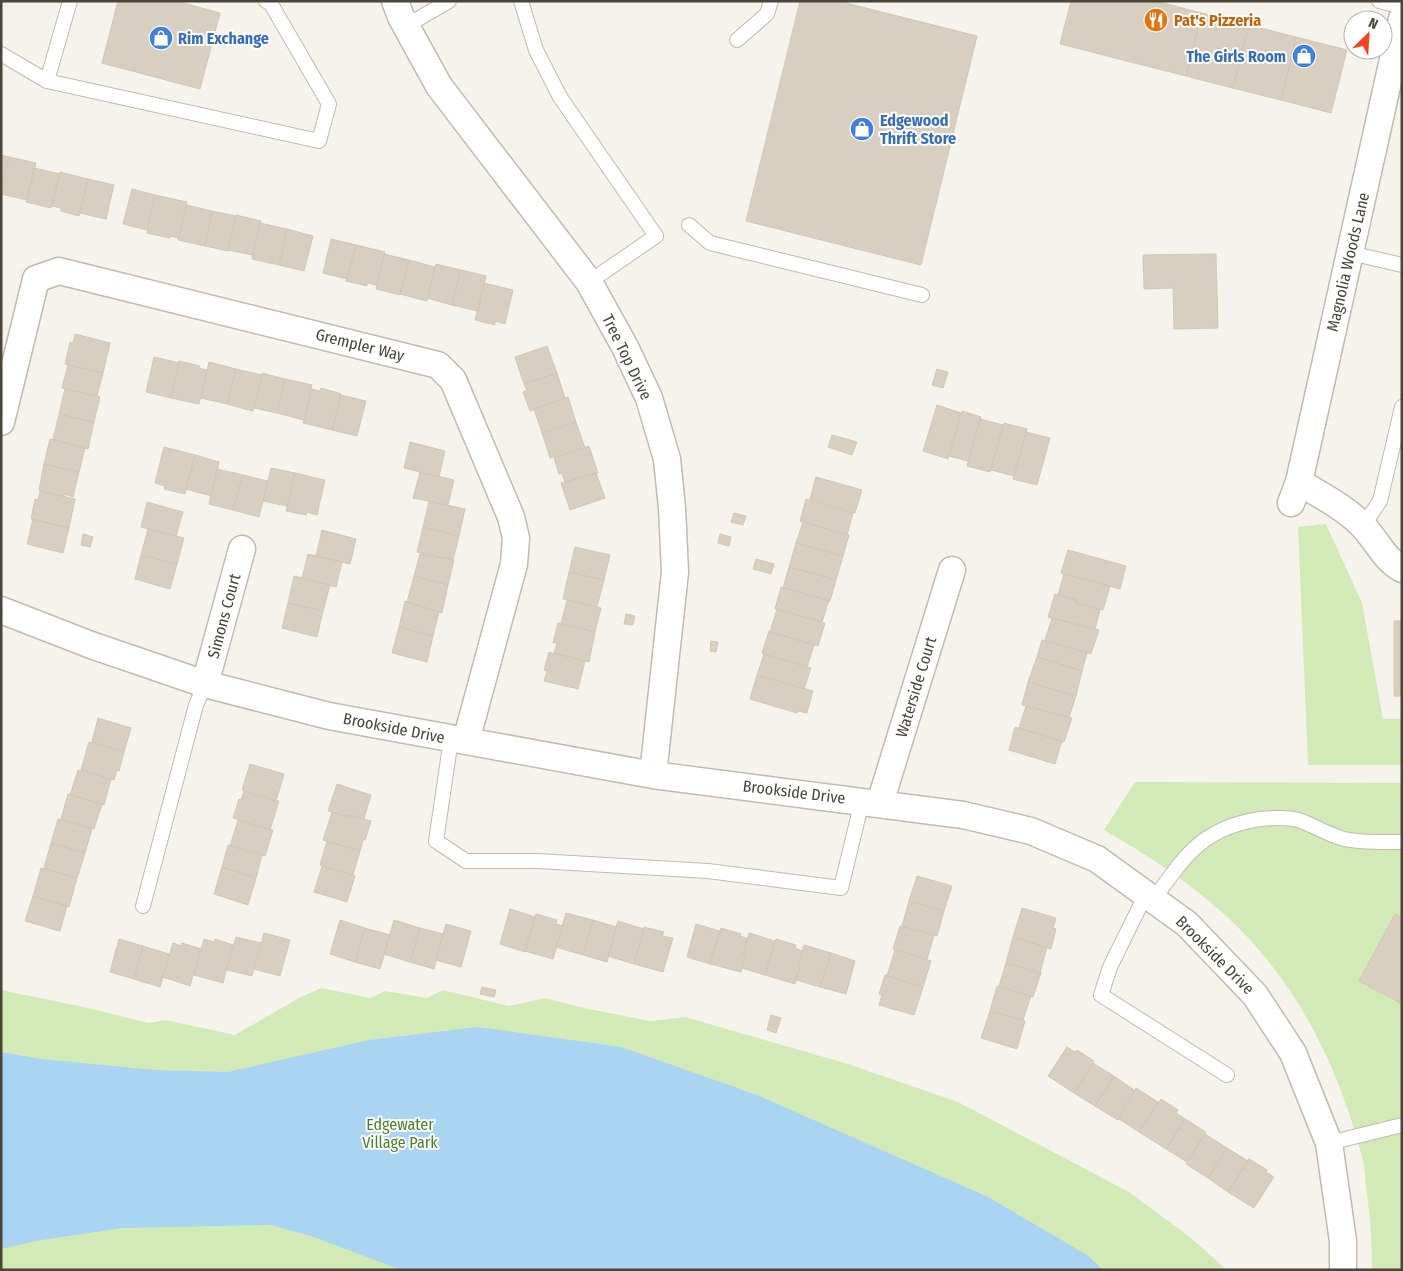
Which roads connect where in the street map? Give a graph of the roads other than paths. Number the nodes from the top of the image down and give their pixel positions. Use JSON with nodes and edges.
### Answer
{"nodes":[{"id":1,"x":70,"y":1,"type":"edge"},
{"id":2,"x":266,"y":1,"type":"edge"},
{"id":3,"x":395,"y":1,"type":"edge"},
{"id":4,"x":449,"y":1,"type":"edge"},
{"id":5,"x":521,"y":1,"type":"edge"},
{"id":6,"x":771,"y":1,"type":"edge"},
{"id":7,"x":1379,"y":1,"type":"edge"},
{"id":8,"x":1402,"y":7,"type":"edge"},
{"id":9,"x":1402,"y":19,"type":"edge"},
{"id":10,"x":406,"y":26,"type":"junction"},
{"id":11,"x":737,"y":40,"type":"dead end"},
{"id":12,"x":1,"y":54,"type":"edge"},
{"id":13,"x":47,"y":81,"type":"junction"},
{"id":14,"x":690,"y":225,"type":"dead end"},
{"id":15,"x":1350,"y":253,"type":"junction"},
{"id":16,"x":1402,"y":265,"type":"edge"},
{"id":17,"x":588,"y":282,"type":"junction"},
{"id":18,"x":922,"y":295,"type":"dead end"},
{"id":19,"x":1402,"y":407,"type":"edge"},
{"id":20,"x":1,"y":422,"type":"edge"},
{"id":21,"x":1362,"y":526,"type":"junction"},
{"id":22,"x":242,"y":549,"type":"dead end"},
{"id":23,"x":1402,"y":569,"type":"edge"},
{"id":24,"x":952,"y":570,"type":"dead end"},
{"id":25,"x":1,"y":610,"type":"edge"},
{"id":26,"x":205,"y":684,"type":"junction"},
{"id":27,"x":458,"y":740,"type":"junction"},
{"id":28,"x":653,"y":775,"type":"junction"},
{"id":29,"x":871,"y":802,"type":"junction"},
{"id":30,"x":1402,"y":842,"type":"edge"},
{"id":31,"x":1150,"y":896,"type":"junction"},
{"id":32,"x":143,"y":906,"type":"dead end"},
{"id":33,"x":1227,"y":1075,"type":"dead end"},
{"id":34,"x":1402,"y":1125,"type":"edge"},
{"id":35,"x":1328,"y":1142,"type":"junction"},
{"id":36,"x":1343,"y":1270,"type":"edge"}],
"edges":[{"from":1,"to":13,"type":"lane"},
{"from":2,"to":13,"type":"lane"},
{"from":3,"to":10,"type":"street","name":"Tree Top Drive"},
{"from":4,"to":10,"type":"lane"},
{"from":5,"to":17,"type":"lane"},
{"from":6,"to":11,"type":"lane"},
{"from":7,"to":8,"type":"lane"},
{"from":9,"to":15,"type":"street","name":"Magnolia Woods Lane"},
{"from":10,"to":17,"type":"street","name":"Tree Top Drive"},
{"from":12,"to":13,"type":"lane"},
{"from":14,"to":18,"type":"lane"},
{"from":15,"to":16,"type":"lane"},
{"from":15,"to":21,"type":"street","name":"Magnolia Woods Lane"},
{"from":17,"to":28,"type":"street","name":"Tree Top Drive"},
{"from":19,"to":21,"type":"lane"},
{"from":20,"to":27,"type":"street","name":"Grempler Way"},
{"from":21,"to":23,"type":"street"},
{"from":22,"to":26,"type":"street","name":"Simons Court"},
{"from":24,"to":29,"type":"street","name":"Waterside Court"},
{"from":25,"to":26,"type":"street","name":"Brookside Drive"},
{"from":26,"to":27,"type":"street","name":"Brookside Drive"},
{"from":26,"to":32,"type":"lane"},
{"from":27,"to":28,"type":"street","name":"Brookside Drive"},
{"from":27,"to":29,"type":"lane"},
{"from":28,"to":29,"type":"street","name":"Brookside Drive"},
{"from":29,"to":31,"type":"street","name":"Brookside Drive"},
{"from":30,"to":31,"type":"lane"},
{"from":31,"to":33,"type":"lane"},
{"from":31,"to":35,"type":"street","name":"Brookside Drive"},
{"from":34,"to":35,"type":"lane"},
{"from":35,"to":36,"type":"street","name":"Brookside Drive"}]}
